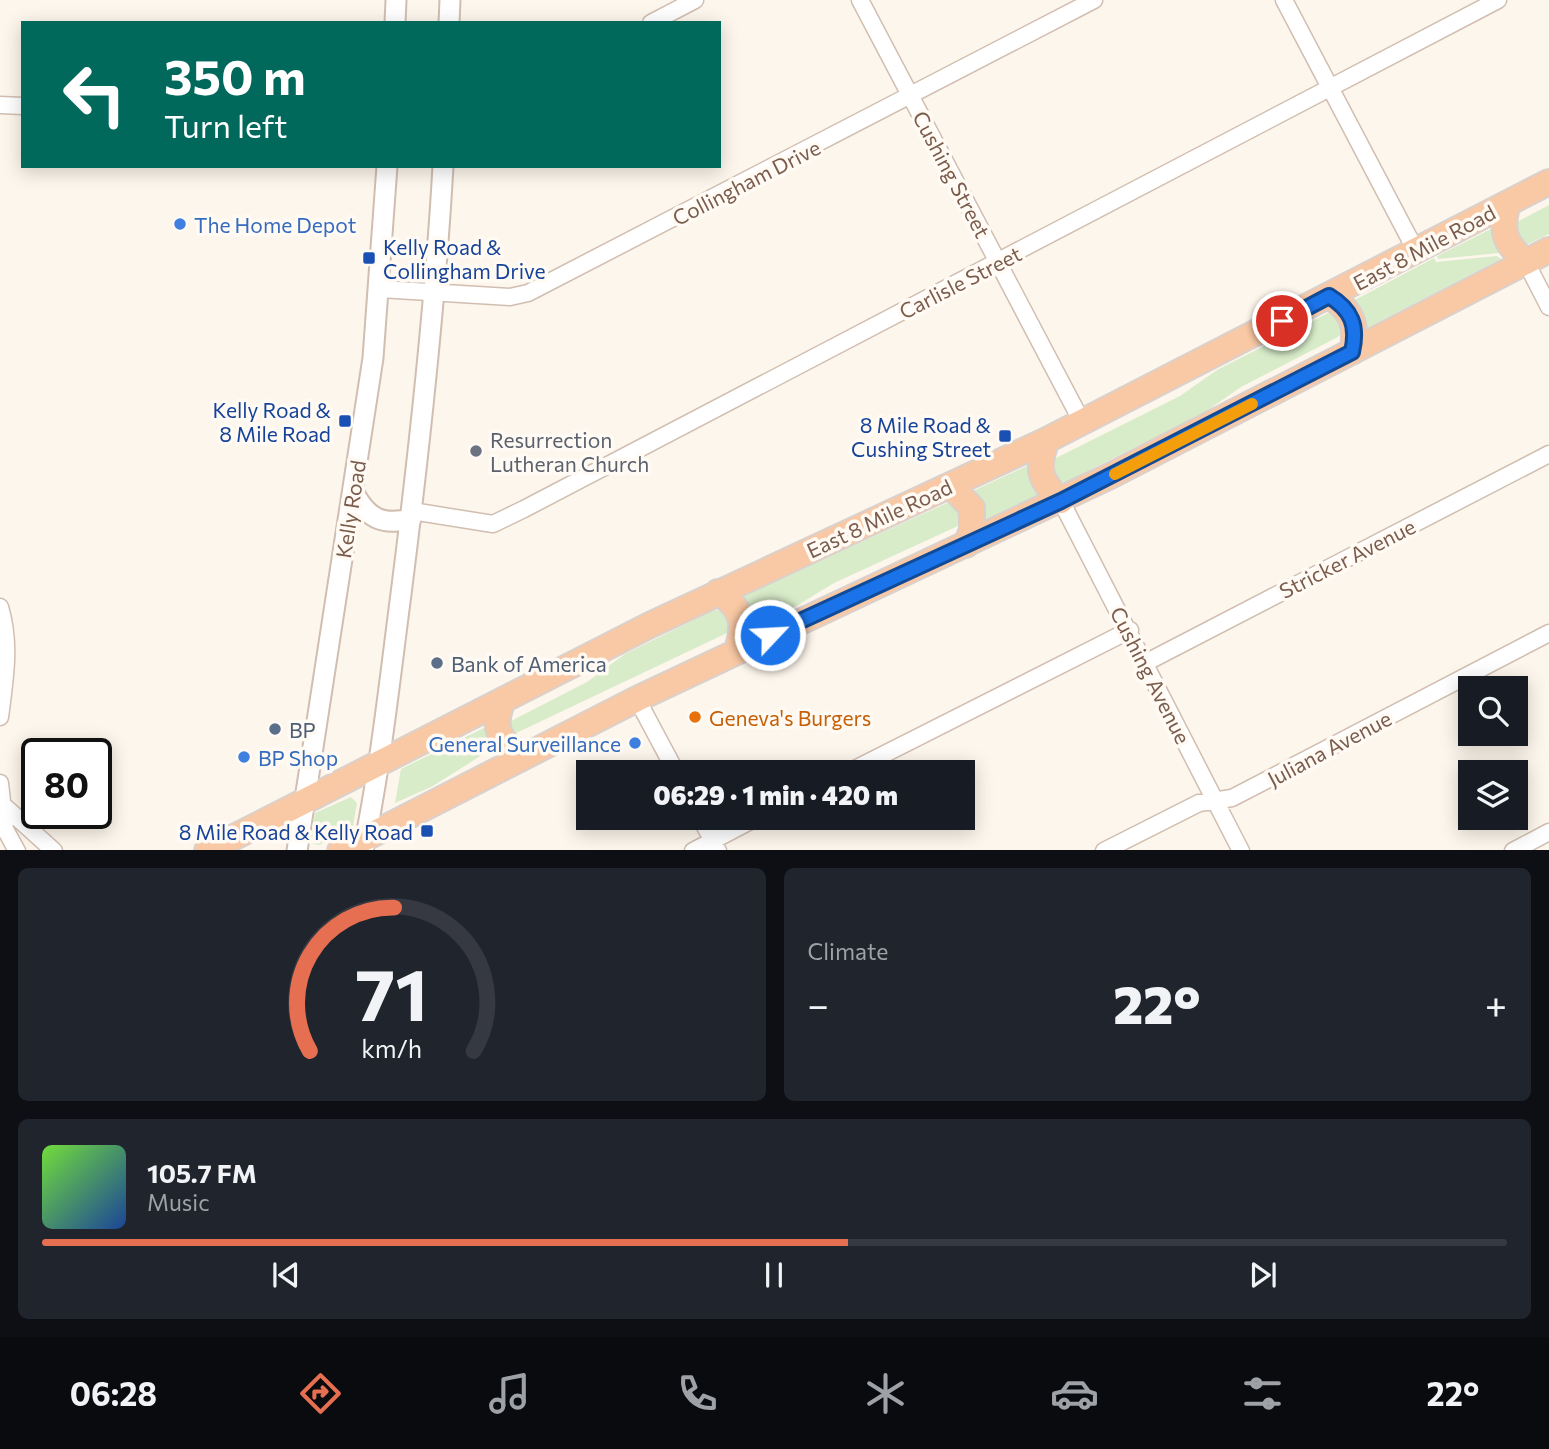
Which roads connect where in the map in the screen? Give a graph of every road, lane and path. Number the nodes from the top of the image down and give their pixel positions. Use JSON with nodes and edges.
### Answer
{"nodes":[{"id":1,"x":396,"y":0,"type":"edge"},
{"id":2,"x":450,"y":0,"type":"edge"},
{"id":3,"x":695,"y":0,"type":"edge"},
{"id":4,"x":860,"y":0,"type":"edge"},
{"id":5,"x":1094,"y":0,"type":"edge"},
{"id":6,"x":1284,"y":0,"type":"edge"},
{"id":7,"x":1498,"y":0,"type":"edge"},
{"id":8,"x":395,"y":21,"type":"edge"},
{"id":9,"x":449,"y":21,"type":"edge"},
{"id":10,"x":655,"y":21,"type":"edge"},
{"id":11,"x":1330,"y":86,"type":"junction"},
{"id":12,"x":911,"y":97,"type":"junction"},
{"id":13,"x":0,"y":105,"type":"edge"},
{"id":14,"x":21,"y":106,"type":"edge"},
{"id":15,"x":387,"y":168,"type":"edge"},
{"id":16,"x":443,"y":168,"type":"edge"},
{"id":17,"x":1549,"y":181,"type":"edge"},
{"id":18,"x":1508,"y":203,"type":"junction"},
{"id":19,"x":1549,"y":250,"type":"edge"},
{"id":20,"x":1416,"y":251,"type":"junction"},
{"id":21,"x":998,"y":262,"type":"junction"},
{"id":22,"x":1526,"y":262,"type":"junction"},
{"id":23,"x":380,"y":289,"type":"junction"},
{"id":24,"x":434,"y":293,"type":"junction"},
{"id":25,"x":1329,"y":296,"type":"junction"},
{"id":26,"x":1549,"y":307,"type":"edge"},
{"id":27,"x":1352,"y":352,"type":"junction"},
{"id":28,"x":1082,"y":422,"type":"junction"},
{"id":29,"x":1047,"y":440,"type":"junction"},
{"id":30,"x":1549,"y":454,"type":"edge"},
{"id":31,"x":951,"y":486,"type":"junction"},
{"id":32,"x":353,"y":491,"type":"junction"},
{"id":33,"x":1061,"y":501,"type":"junction"},
{"id":34,"x":411,"y":515,"type":"junction"},
{"id":35,"x":966,"y":545,"type":"junction"},
{"id":36,"x":718,"y":592,"type":"junction"},
{"id":37,"x":0,"y":607,"type":"edge"},
{"id":38,"x":1130,"y":631,"type":"junction"},
{"id":39,"x":1549,"y":633,"type":"edge"},
{"id":40,"x":737,"y":650,"type":"junction"},
{"id":41,"x":1145,"y":663,"type":"junction"},
{"id":42,"x":637,"y":699,"type":"junction"},
{"id":43,"x":502,"y":703,"type":"junction"},
{"id":44,"x":0,"y":717,"type":"edge"},
{"id":45,"x":523,"y":755,"type":"junction"},
{"id":46,"x":670,"y":760,"type":"edge"},
{"id":47,"x":873,"y":760,"type":"edge"},
{"id":48,"x":379,"y":765,"type":"junction"},
{"id":49,"x":0,"y":783,"type":"edge"},
{"id":50,"x":1214,"y":800,"type":"junction"},
{"id":51,"x":306,"y":801,"type":"junction"},
{"id":52,"x":3,"y":806,"type":"junction"},
{"id":53,"x":738,"y":830,"type":"edge"},
{"id":54,"x":1549,"y":832,"type":"edge"},
{"id":55,"x":364,"y":844,"type":"edge"},
{"id":56,"x":715,"y":845,"type":"edge"},
{"id":57,"x":17,"y":850,"type":"edge"},
{"id":58,"x":54,"y":850,"type":"edge"},
{"id":59,"x":207,"y":850,"type":"edge"},
{"id":60,"x":298,"y":850,"type":"edge"},
{"id":61,"x":341,"y":850,"type":"edge"},
{"id":62,"x":694,"y":850,"type":"edge"},
{"id":63,"x":1104,"y":850,"type":"edge"},
{"id":64,"x":1241,"y":850,"type":"edge"},
{"id":65,"x":1513,"y":850,"type":"edge"}],
"edges":[{"from":1,"to":8,"type":"street"},
{"from":2,"to":9,"type":"street"},
{"from":3,"to":10,"type":"street"},
{"from":4,"to":12,"type":"street","name":"Cushing Street"},
{"from":5,"to":12,"type":"street","name":"Collingham Drive"},
{"from":6,"to":11,"type":"street"},
{"from":7,"to":11,"type":"street","name":"Carlisle Street"},
{"from":11,"to":20,"type":"street"},
{"from":11,"to":21,"type":"street","name":"Carlisle Street"},
{"from":12,"to":21,"type":"street","name":"Cushing Street"},
{"from":12,"to":24,"type":"street","name":"Collingham Drive"},
{"from":13,"to":14,"type":"street"},
{"from":15,"to":23,"type":"street","name":"Kelly Road"},
{"from":16,"to":24,"type":"street"},
{"from":17,"to":18,"type":"highway","name":"East 8 Mile Road"},
{"from":18,"to":20,"type":"highway","name":"East 8 Mile Road"},
{"from":18,"to":22,"type":"highway"},
{"from":19,"to":22,"type":"highway"},
{"from":20,"to":25,"type":"highway","name":"East 8 Mile Road"},
{"from":21,"to":28,"type":"street","name":"Cushing Street"},
{"from":21,"to":34,"type":"street","name":"Carlisle Street"},
{"from":22,"to":26,"type":"street"},
{"from":22,"to":27,"type":"highway"},
{"from":23,"to":24,"type":"street","name":"Collingham Drive"},
{"from":23,"to":32,"type":"street","name":"Kelly Road"},
{"from":24,"to":34,"type":"street"},
{"from":25,"to":27,"type":"highway"},
{"from":25,"to":28,"type":"highway","name":"East 8 Mile Road"},
{"from":27,"to":33,"type":"highway"},
{"from":28,"to":29,"type":"highway","name":"East 8 Mile Road"},
{"from":29,"to":31,"type":"highway","name":"East 8 Mile Road"},
{"from":29,"to":33,"type":"highway"},
{"from":30,"to":41,"type":"street","name":"Stricker Avenue"},
{"from":31,"to":35,"type":"highway"},
{"from":31,"to":36,"type":"highway","name":"East 8 Mile Road"},
{"from":32,"to":34,"type":"street"},
{"from":32,"to":51,"type":"street","name":"Kelly Road"},
{"from":33,"to":35,"type":"highway"},
{"from":33,"to":38,"type":"street","name":"Cushing Avenue"},
{"from":34,"to":48,"type":"street"},
{"from":35,"to":40,"type":"highway"},
{"from":36,"to":40,"type":"highway"},
{"from":36,"to":43,"type":"highway","name":"East 8 Mile Road"},
{"from":37,"to":44,"type":"street"},
{"from":38,"to":41,"type":"street","name":"Cushing Avenue"},
{"from":38,"to":47,"type":"street"},
{"from":39,"to":50,"type":"street","name":"Juliana Avenue"},
{"from":40,"to":42,"type":"highway"},
{"from":41,"to":50,"type":"street","name":"Cushing Avenue"},
{"from":42,"to":45,"type":"highway"},
{"from":42,"to":46,"type":"street"},
{"from":43,"to":45,"type":"highway"},
{"from":43,"to":48,"type":"highway","name":"East 8 Mile Road"},
{"from":45,"to":55,"type":"highway"},
{"from":48,"to":51,"type":"highway","name":"East 8 Mile Road"},
{"from":48,"to":55,"type":"street"},
{"from":49,"to":52,"type":"street"},
{"from":50,"to":63,"type":"street","name":"Juliana Avenue"},
{"from":50,"to":64,"type":"street","name":"Cushing Avenue"},
{"from":51,"to":59,"type":"highway","name":"East 8 Mile Road"},
{"from":51,"to":60,"type":"street","name":"Kelly Road"},
{"from":52,"to":57,"type":"street"},
{"from":52,"to":58,"type":"street"},
{"from":53,"to":56,"type":"street"},
{"from":54,"to":65,"type":"street"},
{"from":55,"to":61,"type":"highway"},
{"from":56,"to":62,"type":"street"}]}
